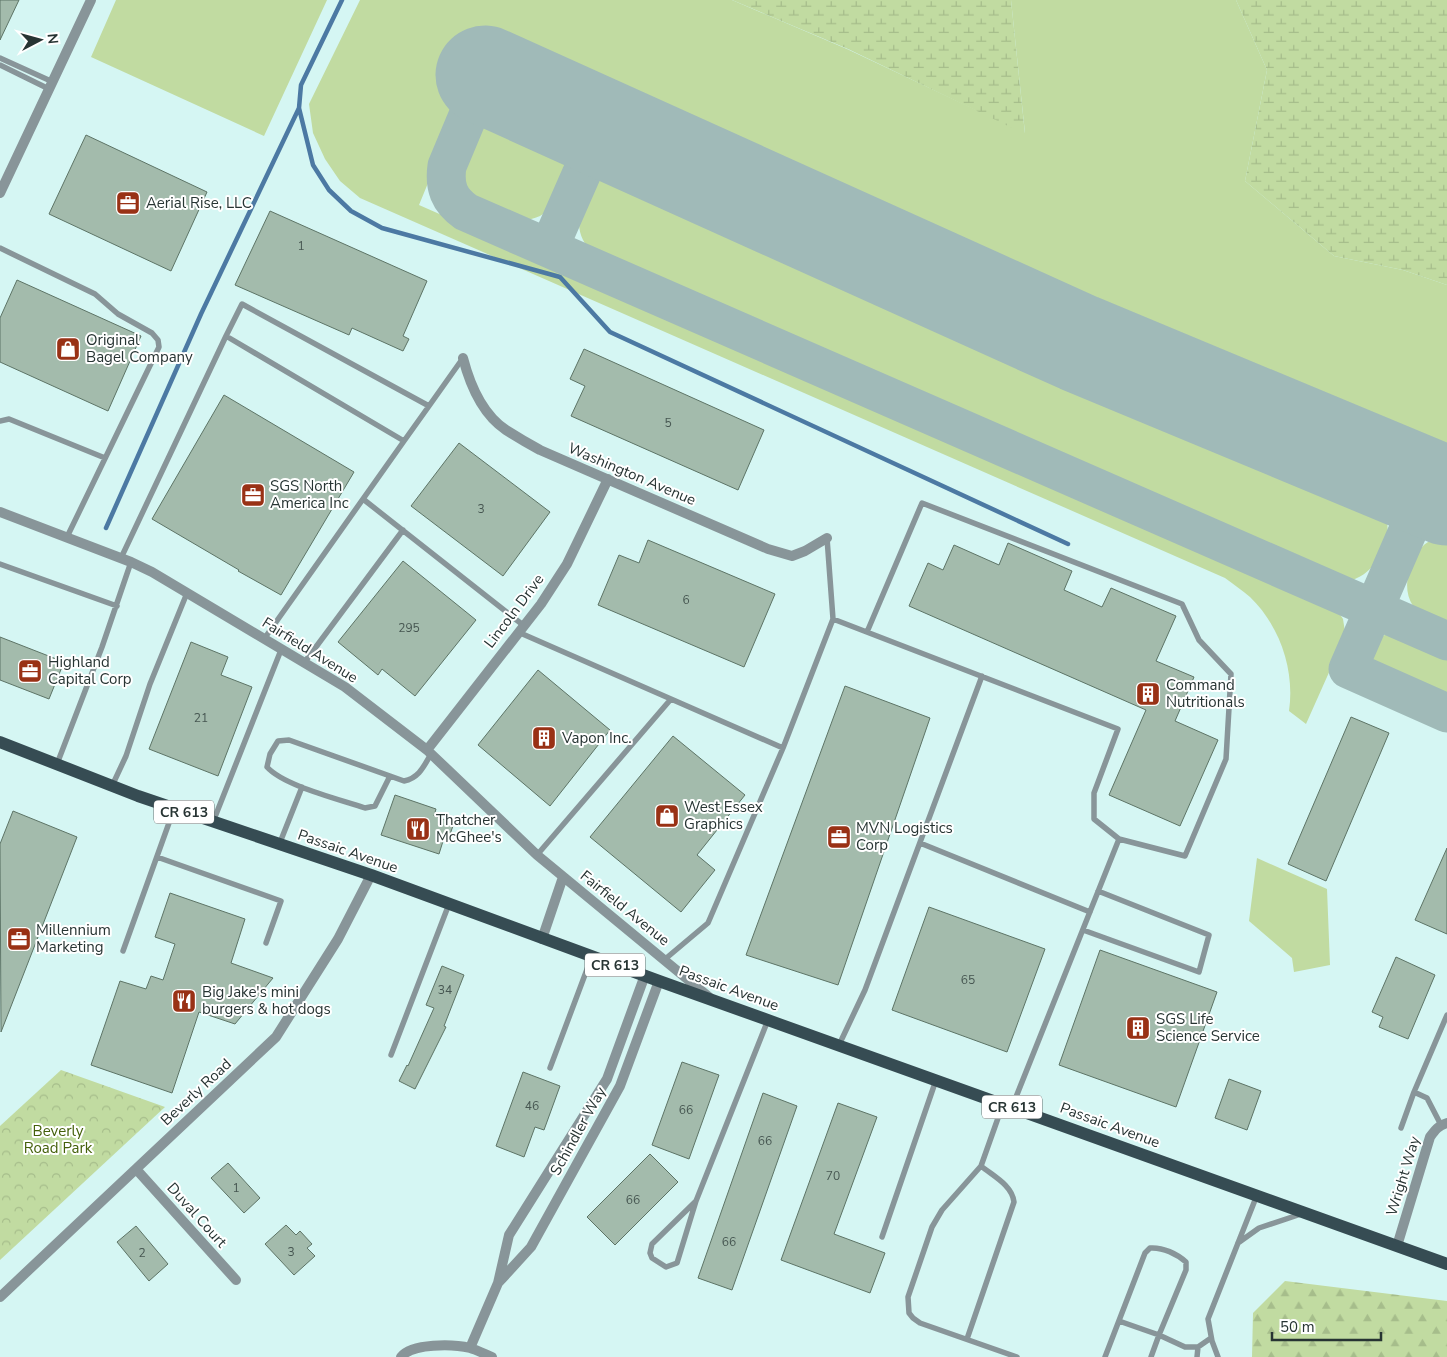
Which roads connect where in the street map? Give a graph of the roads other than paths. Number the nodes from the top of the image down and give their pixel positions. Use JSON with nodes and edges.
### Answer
{"nodes":[{"id":1,"x":91,"y":0,"type":"edge"},
{"id":2,"x":0,"y":58,"type":"edge"},
{"id":3,"x":0,"y":65,"type":"edge"},
{"id":4,"x":51,"y":86,"type":"junction"},
{"id":5,"x":0,"y":193,"type":"edge"},
{"id":6,"x":0,"y":248,"type":"edge"},
{"id":7,"x":226,"y":336,"type":"junction"},
{"id":8,"x":464,"y":358,"type":"joint"},
{"id":9,"x":429,"y":406,"type":"junction"},
{"id":10,"x":0,"y":421,"type":"edge"},
{"id":11,"x":404,"y":441,"type":"junction"},
{"id":12,"x":105,"y":458,"type":"junction"},
{"id":13,"x":608,"y":479,"type":"junction"},
{"id":14,"x":363,"y":499,"type":"junction"},
{"id":15,"x":0,"y":512,"type":"edge"},
{"id":16,"x":403,"y":530,"type":"junction"},
{"id":17,"x":67,"y":537,"type":"junction"},
{"id":18,"x":827,"y":538,"type":"joint"},
{"id":19,"x":121,"y":558,"type":"junction"},
{"id":20,"x":131,"y":562,"type":"junction"},
{"id":21,"x":0,"y":564,"type":"edge"},
{"id":22,"x":187,"y":593,"type":"junction"},
{"id":23,"x":116,"y":606,"type":"junction"},
{"id":24,"x":833,"y":619,"type":"junction"},
{"id":25,"x":521,"y":628,"type":"junction"},
{"id":26,"x":867,"y":632,"type":"junction"},
{"id":27,"x":264,"y":639,"type":"junction"},
{"id":28,"x":281,"y":650,"type":"junction"},
{"id":29,"x":304,"y":663,"type":"junction"},
{"id":30,"x":982,"y":676,"type":"junction"},
{"id":31,"x":671,"y":699,"type":"junction"},
{"id":32,"x":0,"y":742,"type":"edge"},
{"id":33,"x":782,"y":748,"type":"junction"},
{"id":34,"x":429,"y":752,"type":"junction"},
{"id":35,"x":57,"y":765,"type":"junction"},
{"id":36,"x":390,"y":776,"type":"junction"},
{"id":37,"x":112,"y":786,"type":"junction"},
{"id":38,"x":302,"y":787,"type":"junction"},
{"id":39,"x":174,"y":809,"type":"junction"},
{"id":40,"x":213,"y":822,"type":"junction"},
{"id":41,"x":1119,"y":839,"type":"junction"},
{"id":42,"x":920,"y":843,"type":"junction"},
{"id":43,"x":279,"y":845,"type":"junction"},
{"id":44,"x":537,"y":855,"type":"junction"},
{"id":45,"x":157,"y":857,"type":"junction"},
{"id":46,"x":371,"y":875,"type":"junction"},
{"id":47,"x":563,"y":877,"type":"junction"},
{"id":48,"x":1098,"y":891,"type":"junction"},
{"id":49,"x":450,"y":904,"type":"junction"},
{"id":50,"x":1090,"y":912,"type":"junction"},
{"id":51,"x":1083,"y":930,"type":"junction"},
{"id":52,"x":542,"y":938,"type":"junction"},
{"id":53,"x":266,"y":944,"type":"dead end"},
{"id":54,"x":123,"y":950,"type":"dead end"},
{"id":55,"x":592,"y":956,"type":"junction"},
{"id":56,"x":664,"y":960,"type":"junction"},
{"id":57,"x":645,"y":976,"type":"junction"},
{"id":58,"x":659,"y":981,"type":"junction"},
{"id":59,"x":714,"y":1000,"type":"junction"},
{"id":60,"x":1447,"y":1015,"type":"edge"},
{"id":61,"x":768,"y":1020,"type":"junction"},
{"id":62,"x":839,"y":1045,"type":"junction"},
{"id":63,"x":391,"y":1055,"type":"dead end"},
{"id":64,"x":550,"y":1068,"type":"dead end"},
{"id":65,"x":936,"y":1080,"type":"junction"},
{"id":66,"x":1414,"y":1092,"type":"junction"},
{"id":67,"x":1008,"y":1106,"type":"junction"},
{"id":68,"x":1444,"y":1124,"type":"edge"},
{"id":69,"x":1401,"y":1128,"type":"dead end"},
{"id":70,"x":981,"y":1166,"type":"junction"},
{"id":71,"x":136,"y":1169,"type":"junction"},
{"id":72,"x":1257,"y":1195,"type":"junction"},
{"id":73,"x":696,"y":1200,"type":"junction"},
{"id":74,"x":1305,"y":1212,"type":"junction"},
{"id":75,"x":882,"y":1237,"type":"dead end"},
{"id":76,"x":1238,"y":1244,"type":"junction"},
{"id":77,"x":1398,"y":1246,"type":"junction"},
{"id":78,"x":1447,"y":1264,"type":"edge"},
{"id":79,"x":236,"y":1280,"type":"dead end"},
{"id":80,"x":498,"y":1283,"type":"junction"},
{"id":81,"x":0,"y":1297,"type":"edge"},
{"id":82,"x":1119,"y":1321,"type":"junction"},
{"id":83,"x":1159,"y":1335,"type":"junction"},
{"id":84,"x":1211,"y":1338,"type":"junction"},
{"id":85,"x":967,"y":1339,"type":"junction"},
{"id":86,"x":1198,"y":1347,"type":"junction"},
{"id":87,"x":470,"y":1348,"type":"junction"},
{"id":88,"x":400,"y":1357,"type":"edge"},
{"id":89,"x":492,"y":1357,"type":"edge"},
{"id":90,"x":1017,"y":1357,"type":"edge"},
{"id":91,"x":1105,"y":1357,"type":"edge"},
{"id":92,"x":1151,"y":1357,"type":"edge"},
{"id":93,"x":1197,"y":1357,"type":"edge"},
{"id":94,"x":1218,"y":1357,"type":"edge"}],
"edges":[{"from":1,"to":4,"type":"street"},
{"from":2,"to":4,"type":"lane"},
{"from":3,"to":4,"type":"lane"},
{"from":4,"to":5,"type":"street"},
{"from":6,"to":12,"type":"lane"},
{"from":7,"to":9,"type":"lane"},
{"from":7,"to":11,"type":"lane"},
{"from":7,"to":19,"type":"lane"},
{"from":8,"to":9,"type":"lane"},
{"from":8,"to":13,"type":"street","name":"Washington Avenue"},
{"from":9,"to":11,"type":"lane"},
{"from":10,"to":12,"type":"lane"},
{"from":11,"to":14,"type":"lane"},
{"from":12,"to":17,"type":"lane"},
{"from":13,"to":18,"type":"street","name":"Washington Avenue"},
{"from":13,"to":25,"type":"street","name":"Lincoln Drive"},
{"from":14,"to":16,"type":"lane"},
{"from":14,"to":27,"type":"lane"},
{"from":15,"to":17,"type":"street","name":"Fairfield Avenue"},
{"from":16,"to":25,"type":"lane"},
{"from":16,"to":29,"type":"lane"},
{"from":17,"to":19,"type":"street","name":"Fairfield Avenue"},
{"from":18,"to":24,"type":"lane"},
{"from":19,"to":20,"type":"street","name":"Fairfield Avenue"},
{"from":20,"to":22,"type":"street","name":"Fairfield Avenue"},
{"from":20,"to":23,"type":"lane"},
{"from":21,"to":23,"type":"lane"},
{"from":22,"to":27,"type":"street","name":"Fairfield Avenue"},
{"from":22,"to":37,"type":"lane"},
{"from":23,"to":35,"type":"lane"},
{"from":24,"to":26,"type":"lane"},
{"from":24,"to":33,"type":"lane"},
{"from":25,"to":31,"type":"lane"},
{"from":25,"to":34,"type":"street","name":"Lincoln Drive"},
{"from":26,"to":30,"type":"lane"},
{"from":26,"to":41,"type":"lane"},
{"from":27,"to":28,"type":"street","name":"Fairfield Avenue"},
{"from":28,"to":29,"type":"street","name":"Fairfield Avenue"},
{"from":28,"to":40,"type":"lane"},
{"from":29,"to":34,"type":"street","name":"Fairfield Avenue"},
{"from":30,"to":41,"type":"lane"},
{"from":30,"to":42,"type":"lane"},
{"from":31,"to":33,"type":"lane"},
{"from":31,"to":44,"type":"lane"},
{"from":32,"to":35,"type":"main road","name":"Passaic Avenue","number":"CR 613"},
{"from":33,"to":56,"type":"lane"},
{"from":34,"to":36,"type":"lane"},
{"from":34,"to":44,"type":"street","name":"Fairfield Avenue"},
{"from":35,"to":37,"type":"main road","name":"Passaic Avenue","number":"CR 613"},
{"from":36,"to":38,"type":"lane"},
{"from":36,"to":38,"type":"lane"},
{"from":37,"to":39,"type":"main road","name":"Passaic Avenue","number":"CR 613"},
{"from":38,"to":43,"type":"lane"},
{"from":39,"to":40,"type":"main road","name":"Passaic Avenue","number":"CR 613"},
{"from":39,"to":45,"type":"lane"},
{"from":40,"to":43,"type":"main road","name":"Passaic Avenue","number":"CR 613"},
{"from":41,"to":48,"type":"lane"},
{"from":42,"to":50,"type":"lane"},
{"from":42,"to":62,"type":"lane"},
{"from":43,"to":46,"type":"main road","name":"Passaic Avenue","number":"CR 613"},
{"from":44,"to":47,"type":"street","name":"Fairfield Avenue"},
{"from":45,"to":53,"type":"lane"},
{"from":45,"to":54,"type":"lane"},
{"from":46,"to":49,"type":"main road","name":"Passaic Avenue","number":"CR 613"},
{"from":46,"to":71,"type":"street","name":"Beverly Road"},
{"from":47,"to":52,"type":"street","name":"Fairfield Avenue"},
{"from":47,"to":56,"type":"street","name":"Fairfield Avenue"},
{"from":48,"to":50,"type":"lane"},
{"from":48,"to":51,"type":"lane"},
{"from":49,"to":52,"type":"main road","name":"Passaic Avenue","number":"CR 613"},
{"from":49,"to":63,"type":"lane"},
{"from":50,"to":51,"type":"lane"},
{"from":51,"to":67,"type":"lane"},
{"from":52,"to":55,"type":"main road","name":"Passaic Avenue","number":"CR 613"},
{"from":55,"to":57,"type":"main road","name":"Passaic Avenue","number":"CR 613"},
{"from":55,"to":64,"type":"lane"},
{"from":56,"to":59,"type":"street","name":"Fairfield Avenue"},
{"from":57,"to":58,"type":"main road","name":"Passaic Avenue","number":"CR 613"},
{"from":57,"to":80,"type":"street","name":"Schindler Way"},
{"from":58,"to":59,"type":"main road","name":"Passaic Avenue","number":"CR 613"},
{"from":58,"to":80,"type":"street","name":"Schindler Way"},
{"from":59,"to":61,"type":"main road","name":"Passaic Avenue","number":"CR 613"},
{"from":60,"to":66,"type":"lane"},
{"from":61,"to":62,"type":"main road","name":"Passaic Avenue","number":"CR 613"},
{"from":61,"to":73,"type":"lane"},
{"from":62,"to":65,"type":"main road","name":"Passaic Avenue","number":"CR 613"},
{"from":65,"to":67,"type":"main road","name":"Passaic Avenue","number":"CR 613"},
{"from":65,"to":75,"type":"lane"},
{"from":66,"to":68,"type":"lane"},
{"from":66,"to":69,"type":"lane"},
{"from":67,"to":70,"type":"lane"},
{"from":67,"to":72,"type":"main road","name":"Passaic Avenue","number":"CR 613"},
{"from":68,"to":77,"type":"street","name":"Wright Way"},
{"from":70,"to":85,"type":"lane"},
{"from":70,"to":85,"type":"lane"},
{"from":71,"to":79,"type":"street","name":"Duval Court"},
{"from":71,"to":81,"type":"street","name":"Beverly Road"},
{"from":72,"to":74,"type":"main road","name":"Passaic Avenue","number":"CR 613"},
{"from":72,"to":76,"type":"lane"},
{"from":73,"to":73,"type":"lane"},
{"from":74,"to":76,"type":"lane"},
{"from":74,"to":77,"type":"main road","name":"Passaic Avenue","number":"CR 613"},
{"from":76,"to":84,"type":"lane"},
{"from":77,"to":78,"type":"main road","name":"Passaic Avenue","number":"CR 613"},
{"from":80,"to":87,"type":"street","name":"Schindler Way"},
{"from":82,"to":83,"type":"lane"},
{"from":82,"to":83,"type":"lane"},
{"from":82,"to":91,"type":"lane"},
{"from":83,"to":86,"type":"lane"},
{"from":83,"to":92,"type":"lane"},
{"from":84,"to":86,"type":"lane"},
{"from":84,"to":94,"type":"lane"},
{"from":85,"to":90,"type":"lane"},
{"from":86,"to":93,"type":"lane"},
{"from":87,"to":88,"type":"street"},
{"from":87,"to":89,"type":"street"}]}
